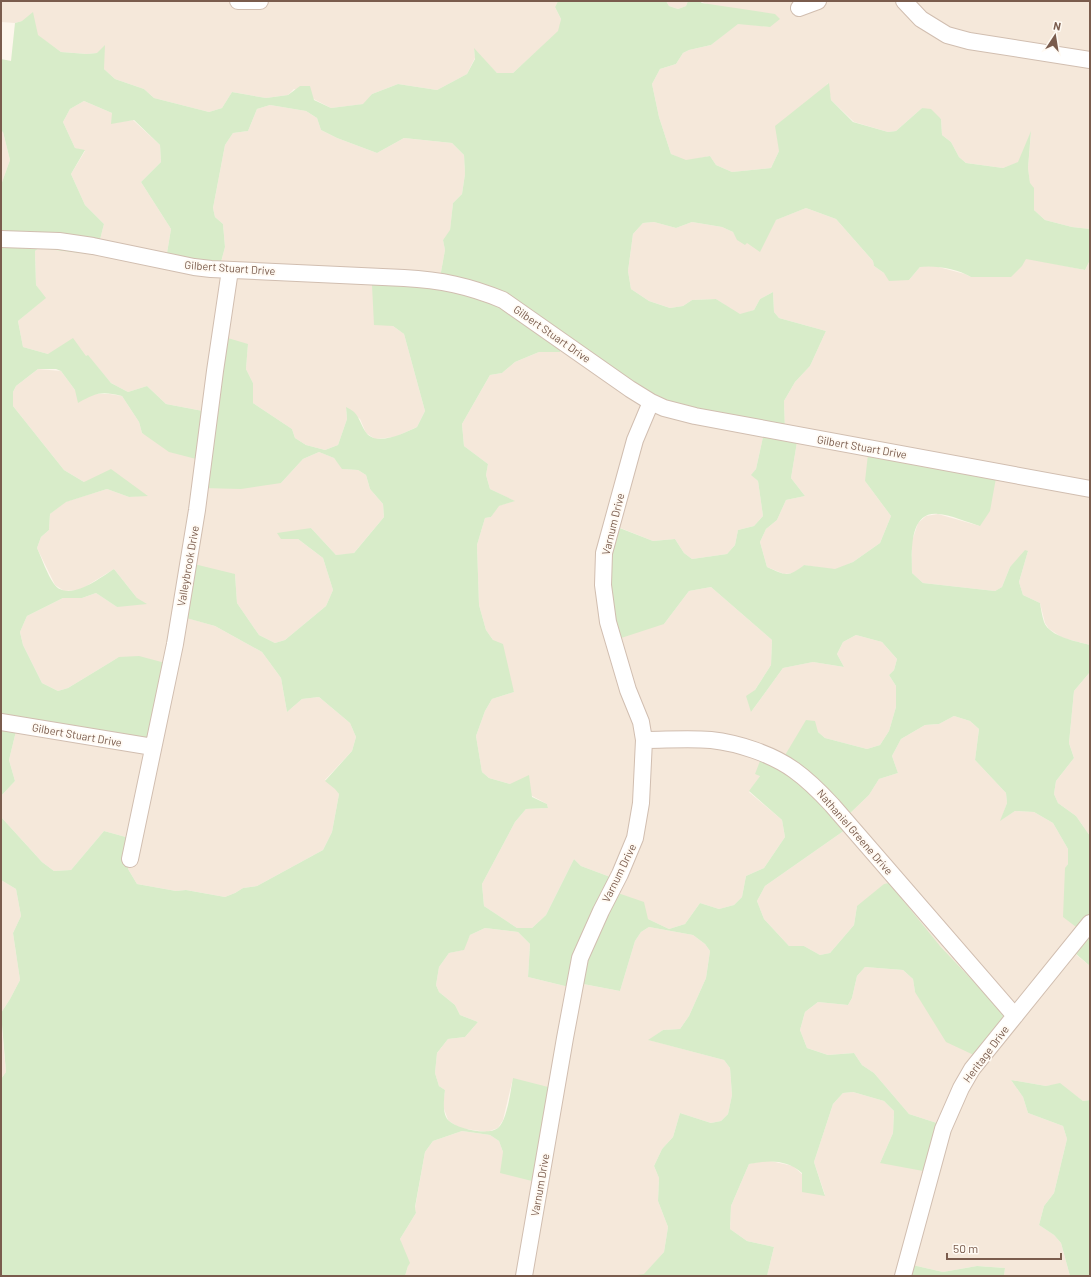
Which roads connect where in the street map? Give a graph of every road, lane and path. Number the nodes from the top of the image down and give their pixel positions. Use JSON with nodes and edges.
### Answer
{"nodes":[{"id":1,"x":238,"y":1,"type":"edge"},
{"id":2,"x":260,"y":1,"type":"edge"},
{"id":3,"x":818,"y":1,"type":"edge"},
{"id":4,"x":904,"y":1,"type":"edge"},
{"id":5,"x":799,"y":8,"type":"dead end"},
{"id":6,"x":1090,"y":60,"type":"edge"},
{"id":7,"x":1,"y":239,"type":"edge"},
{"id":8,"x":230,"y":270,"type":"junction"},
{"id":9,"x":651,"y":402,"type":"junction"},
{"id":10,"x":1090,"y":489,"type":"edge"},
{"id":11,"x":1,"y":722,"type":"edge"},
{"id":12,"x":644,"y":740,"type":"junction"},
{"id":13,"x":153,"y":748,"type":"junction"},
{"id":14,"x":130,"y":859,"type":"dead end"},
{"id":15,"x":1090,"y":923,"type":"edge"},
{"id":16,"x":1015,"y":1016,"type":"junction"},
{"id":17,"x":524,"y":1276,"type":"edge"},
{"id":18,"x":903,"y":1276,"type":"edge"}],
"edges":[{"from":1,"to":2,"type":"street"},
{"from":3,"to":5,"type":"street"},
{"from":4,"to":6,"type":"street"},
{"from":7,"to":8,"type":"street","name":"Gilbert Stuart Drive"},
{"from":8,"to":9,"type":"street","name":"Gilbert Stuart Drive"},
{"from":8,"to":13,"type":"street","name":"Valleybrook Drive"},
{"from":9,"to":10,"type":"street","name":"Gilbert Stuart Drive"},
{"from":9,"to":12,"type":"street","name":"Varnum Drive"},
{"from":11,"to":13,"type":"street","name":"Gilbert Stuart Drive"},
{"from":12,"to":16,"type":"street","name":"Nathaniel Greene Drive"},
{"from":12,"to":17,"type":"street","name":"Varnum Drive"},
{"from":13,"to":14,"type":"street","name":"Valleybrook Drive"},
{"from":15,"to":16,"type":"street","name":"Heritage Drive"},
{"from":16,"to":18,"type":"street","name":"Heritage Drive"}]}
